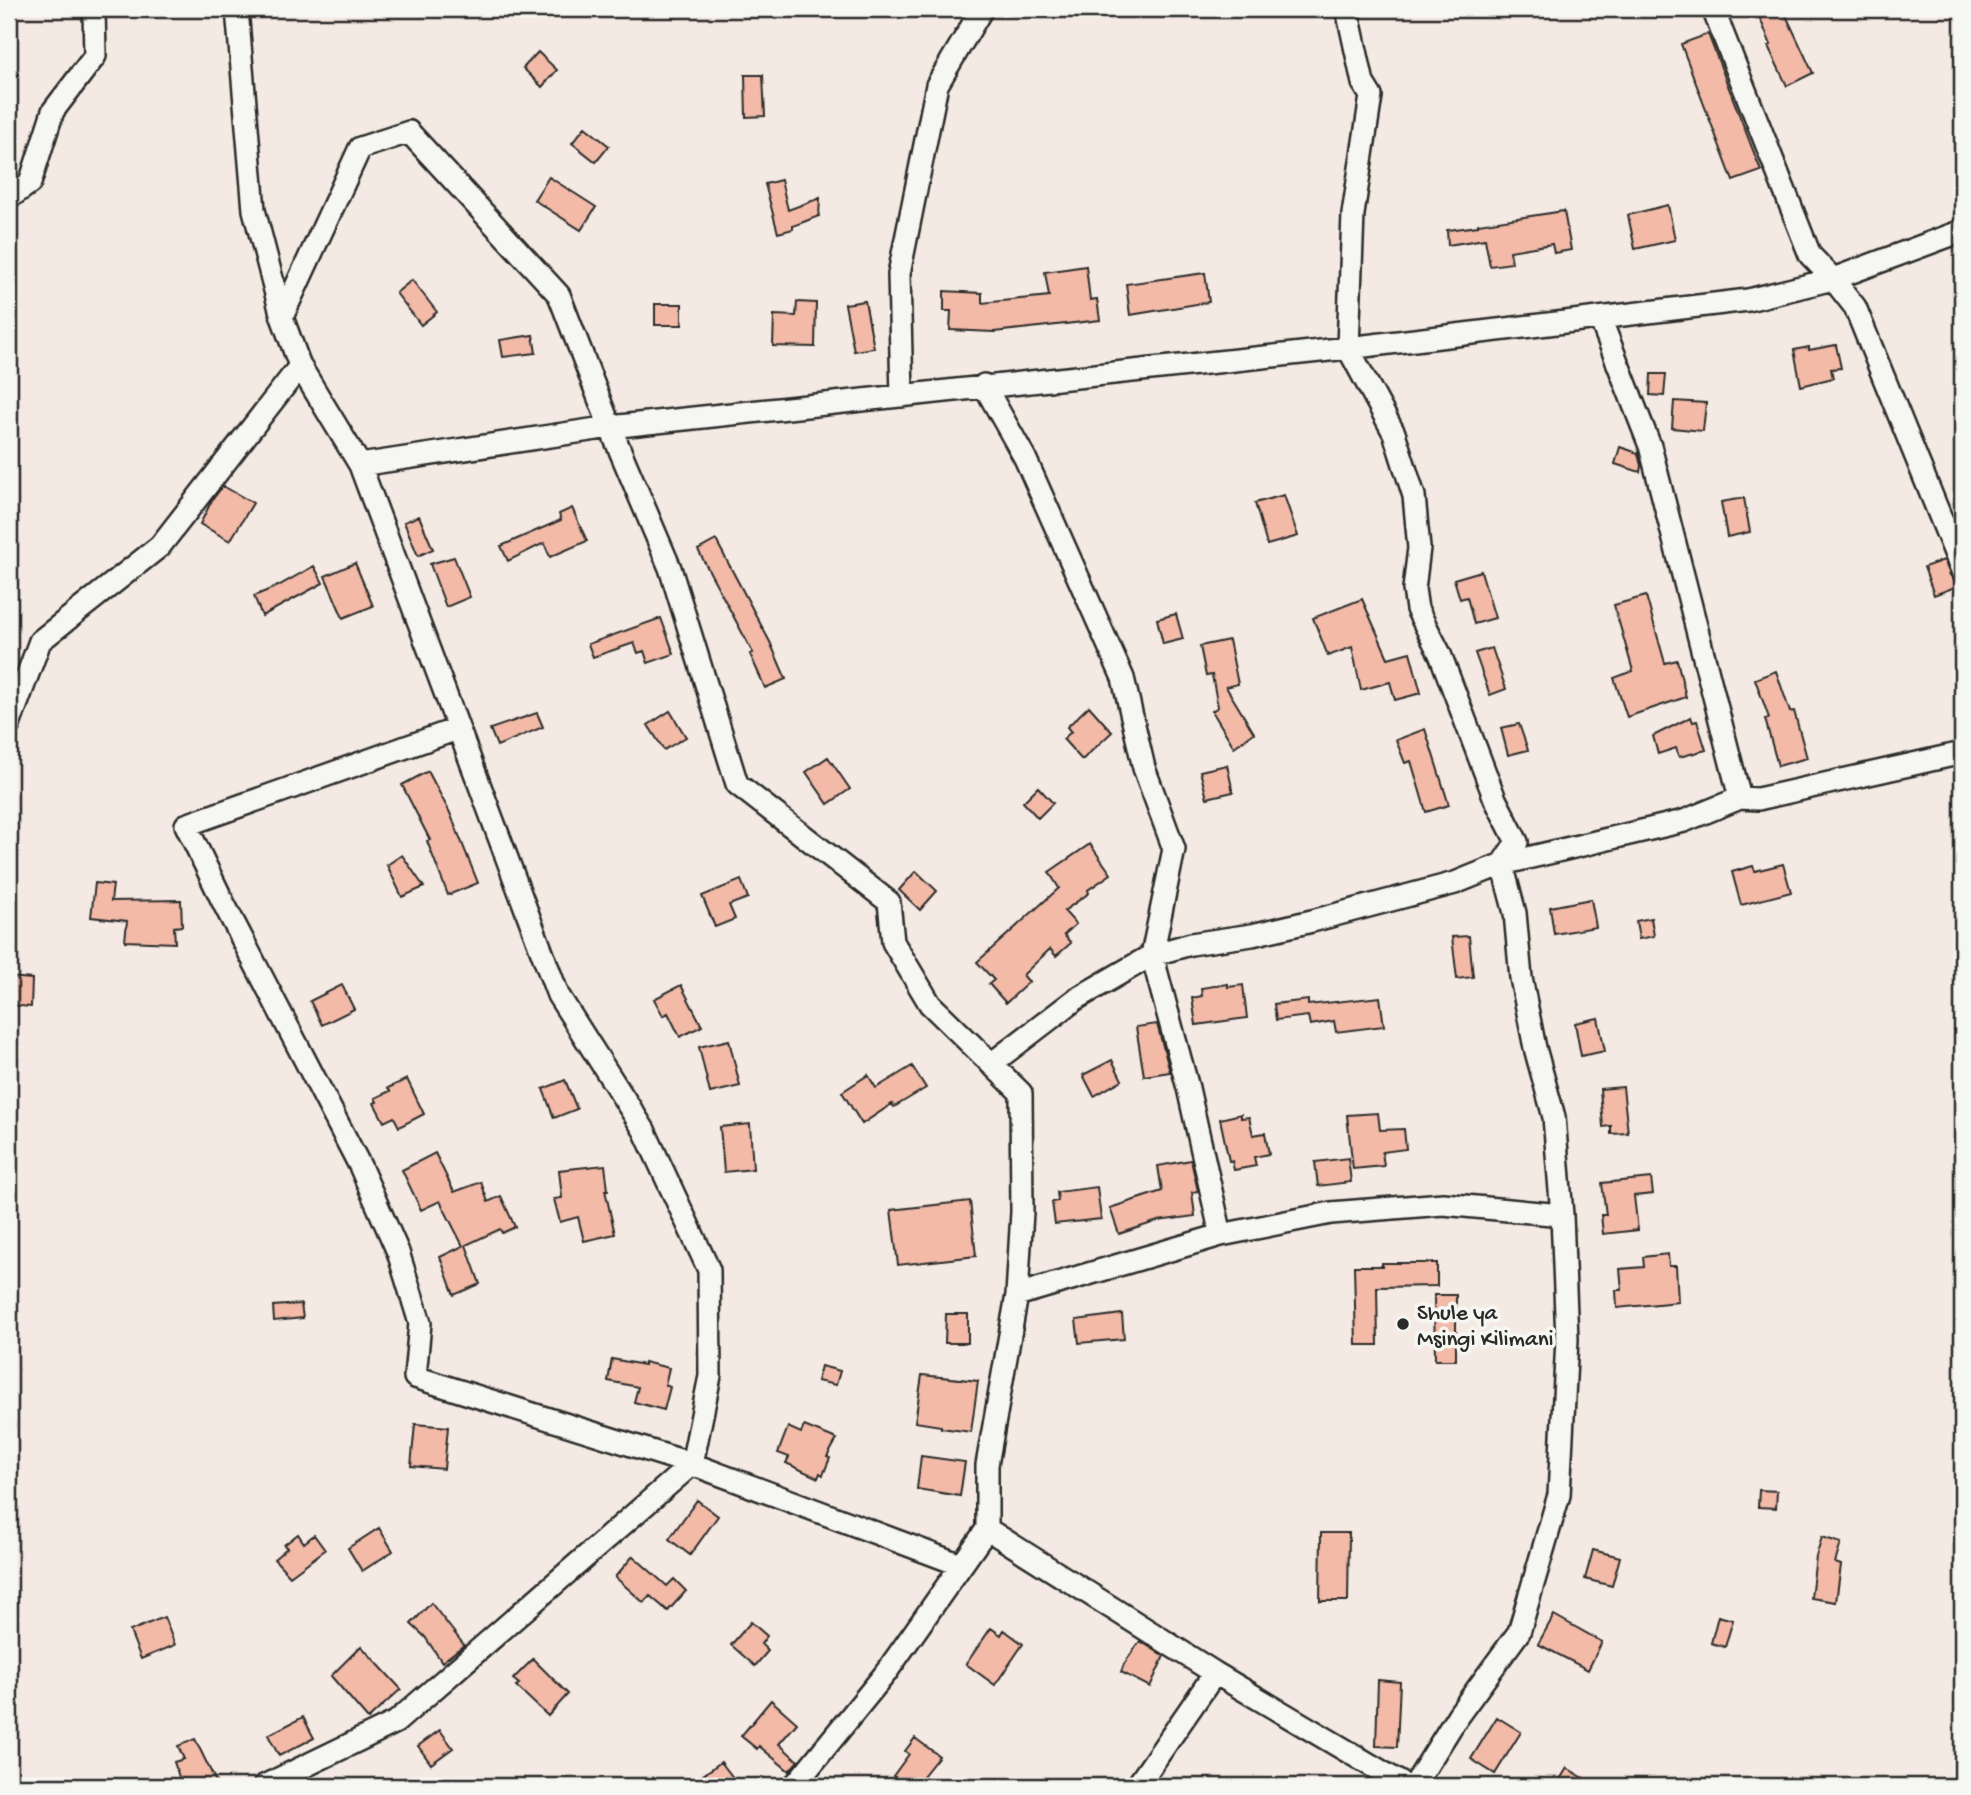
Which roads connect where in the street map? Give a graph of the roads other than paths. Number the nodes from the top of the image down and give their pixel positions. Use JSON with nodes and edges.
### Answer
{"nodes":[{"id":1,"x":94,"y":9,"type":"edge"},
{"id":2,"x":237,"y":9,"type":"edge"},
{"id":3,"x":982,"y":9,"type":"edge"},
{"id":4,"x":1347,"y":9,"type":"edge"},
{"id":5,"x":1713,"y":9,"type":"edge"},
{"id":6,"x":9,"y":198,"type":"edge"},
{"id":7,"x":1962,"y":231,"type":"edge"},
{"id":8,"x":1833,"y":279,"type":"junction"},
{"id":9,"x":282,"y":317,"type":"junction"},
{"id":10,"x":1600,"y":318,"type":"junction"},
{"id":11,"x":1348,"y":348,"type":"junction"},
{"id":12,"x":300,"y":366,"type":"junction"},
{"id":13,"x":984,"y":385,"type":"junction"},
{"id":14,"x":902,"y":396,"type":"junction"},
{"id":15,"x":610,"y":427,"type":"junction"},
{"id":16,"x":360,"y":465,"type":"junction"},
{"id":17,"x":1962,"y":570,"type":"edge"},
{"id":18,"x":9,"y":725,"type":"edge"},
{"id":19,"x":457,"y":729,"type":"junction"},
{"id":20,"x":1962,"y":753,"type":"edge"},
{"id":21,"x":1740,"y":798,"type":"junction"},
{"id":22,"x":1502,"y":864,"type":"junction"},
{"id":23,"x":1152,"y":955,"type":"junction"},
{"id":24,"x":991,"y":1064,"type":"junction"},
{"id":25,"x":1562,"y":1214,"type":"junction"},
{"id":26,"x":1221,"y":1235,"type":"junction"},
{"id":27,"x":1017,"y":1296,"type":"junction"},
{"id":28,"x":692,"y":1464,"type":"junction"},
{"id":29,"x":987,"y":1528,"type":"junction"},
{"id":30,"x":961,"y":1565,"type":"junction"},
{"id":31,"x":1215,"y":1673,"type":"junction"},
{"id":32,"x":264,"y":1786,"type":"edge"},
{"id":33,"x":794,"y":1786,"type":"edge"},
{"id":34,"x":1137,"y":1786,"type":"edge"},
{"id":35,"x":1406,"y":1786,"type":"edge"},
{"id":36,"x":1414,"y":1786,"type":"edge"}],
"edges":[{"from":1,"to":6,"type":"street"},
{"from":2,"to":9,"type":"street"},
{"from":3,"to":14,"type":"street"},
{"from":4,"to":11,"type":"street"},
{"from":5,"to":8,"type":"street"},
{"from":7,"to":8,"type":"street"},
{"from":8,"to":10,"type":"street"},
{"from":8,"to":17,"type":"street"},
{"from":9,"to":12,"type":"street"},
{"from":9,"to":15,"type":"street"},
{"from":10,"to":11,"type":"street"},
{"from":10,"to":21,"type":"street"},
{"from":11,"to":13,"type":"street"},
{"from":11,"to":22,"type":"street"},
{"from":12,"to":16,"type":"street"},
{"from":12,"to":18,"type":"street"},
{"from":13,"to":14,"type":"street"},
{"from":13,"to":23,"type":"street"},
{"from":14,"to":15,"type":"street"},
{"from":15,"to":16,"type":"street"},
{"from":15,"to":24,"type":"street"},
{"from":16,"to":19,"type":"street"},
{"from":19,"to":28,"type":"street"},
{"from":19,"to":28,"type":"street"},
{"from":20,"to":21,"type":"street"},
{"from":21,"to":22,"type":"street"},
{"from":22,"to":23,"type":"street"},
{"from":22,"to":25,"type":"street"},
{"from":23,"to":24,"type":"street"},
{"from":23,"to":26,"type":"street"},
{"from":24,"to":27,"type":"street"},
{"from":25,"to":26,"type":"street"},
{"from":25,"to":36,"type":"street"},
{"from":26,"to":27,"type":"street"},
{"from":27,"to":29,"type":"street"},
{"from":28,"to":30,"type":"street"},
{"from":28,"to":32,"type":"street"},
{"from":29,"to":30,"type":"street"},
{"from":29,"to":31,"type":"street"},
{"from":30,"to":33,"type":"street"},
{"from":31,"to":34,"type":"street"},
{"from":31,"to":35,"type":"street"}]}
